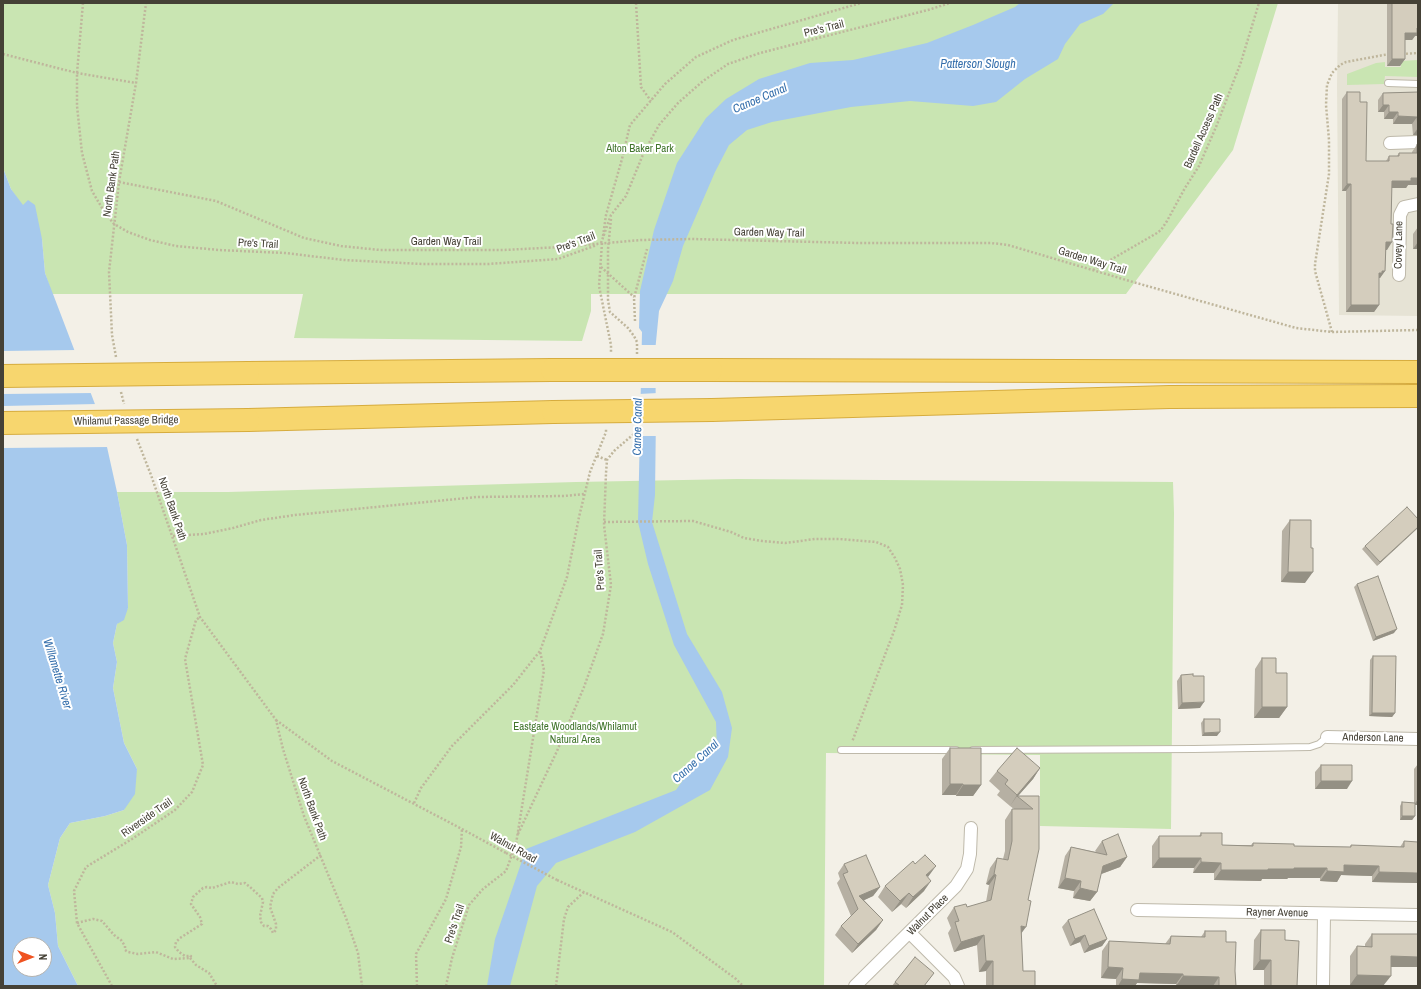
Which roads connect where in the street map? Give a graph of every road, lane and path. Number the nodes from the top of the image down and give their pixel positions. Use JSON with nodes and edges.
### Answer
{"nodes":[{"id":1,"x":83,"y":3,"type":"edge"},
{"id":2,"x":146,"y":3,"type":"edge"},
{"id":3,"x":636,"y":3,"type":"edge"},
{"id":4,"x":950,"y":3,"type":"edge"},
{"id":5,"x":1259,"y":3,"type":"edge"},
{"id":6,"x":3,"y":54,"type":"edge"},
{"id":7,"x":1391,"y":54,"type":"edge"},
{"id":8,"x":1398,"y":54,"type":"edge"},
{"id":9,"x":1418,"y":54,"type":"edge"},
{"id":10,"x":77,"y":73,"type":"junction"},
{"id":11,"x":136,"y":83,"type":"junction"},
{"id":12,"x":1388,"y":83,"type":"dead end"},
{"id":13,"x":1418,"y":84,"type":"edge"},
{"id":14,"x":651,"y":101,"type":"dead end"},
{"id":15,"x":1390,"y":142,"type":"dead end"},
{"id":16,"x":1418,"y":142,"type":"edge"},
{"id":17,"x":119,"y":182,"type":"junction"},
{"id":18,"x":1418,"y":204,"type":"edge"},
{"id":19,"x":611,"y":215,"type":"junction"},
{"id":20,"x":114,"y":224,"type":"junction"},
{"id":21,"x":609,"y":242,"type":"junction"},
{"id":22,"x":602,"y":243,"type":"junction"},
{"id":23,"x":646,"y":249,"type":"dead end"},
{"id":24,"x":600,"y":267,"type":"dead end"},
{"id":25,"x":1093,"y":270,"type":"junction"},
{"id":26,"x":608,"y":273,"type":"junction"},
{"id":27,"x":1399,"y":275,"type":"dead end"},
{"id":28,"x":634,"y":298,"type":"junction"},
{"id":29,"x":635,"y":321,"type":"dead end"},
{"id":30,"x":1418,"y":330,"type":"edge"},
{"id":31,"x":1332,"y":332,"type":"junction"},
{"id":32,"x":637,"y":357,"type":"dead end"},
{"id":33,"x":116,"y":358,"type":"dead end"},
{"id":34,"x":1418,"y":372,"type":"edge"},
{"id":35,"x":3,"y":376,"type":"edge"},
{"id":36,"x":120,"y":390,"type":"dead end"},
{"id":37,"x":1418,"y":396,"type":"edge"},
{"id":38,"x":124,"y":405,"type":"dead end"},
{"id":39,"x":3,"y":423,"type":"edge"},
{"id":40,"x":638,"y":427,"type":"dead end"},
{"id":41,"x":135,"y":433,"type":"dead end"},
{"id":42,"x":597,"y":456,"type":"dead end"},
{"id":43,"x":607,"y":460,"type":"junction"},
{"id":44,"x":585,"y":494,"type":"dead end"},
{"id":45,"x":604,"y":522,"type":"junction"},
{"id":46,"x":172,"y":536,"type":"junction"},
{"id":47,"x":200,"y":617,"type":"junction"},
{"id":48,"x":540,"y":651,"type":"dead end"},
{"id":49,"x":276,"y":720,"type":"junction"},
{"id":50,"x":1327,"y":738,"type":"joint"},
{"id":51,"x":1418,"y":739,"type":"edge"},
{"id":52,"x":841,"y":750,"type":"dead end"},
{"id":53,"x":850,"y":750,"type":"junction"},
{"id":54,"x":961,"y":750,"type":"edge"},
{"id":55,"x":969,"y":750,"type":"edge"},
{"id":56,"x":462,"y":828,"type":"junction"},
{"id":57,"x":971,"y":828,"type":"dead end"},
{"id":58,"x":517,"y":836,"type":"junction"},
{"id":59,"x":321,"y":855,"type":"junction"},
{"id":60,"x":584,"y":892,"type":"junction"},
{"id":61,"x":1137,"y":910,"type":"dead end"},
{"id":62,"x":1324,"y":914,"type":"junction"},
{"id":63,"x":1418,"y":915,"type":"edge"},
{"id":64,"x":77,"y":923,"type":"junction"},
{"id":65,"x":910,"y":933,"type":"junction"},
{"id":66,"x":190,"y":958,"type":"junction"},
{"id":67,"x":112,"y":986,"type":"edge"},
{"id":68,"x":217,"y":986,"type":"edge"},
{"id":69,"x":362,"y":986,"type":"edge"},
{"id":70,"x":417,"y":986,"type":"edge"},
{"id":71,"x":446,"y":986,"type":"edge"},
{"id":72,"x":556,"y":986,"type":"edge"},
{"id":73,"x":743,"y":986,"type":"edge"},
{"id":74,"x":855,"y":986,"type":"edge"},
{"id":75,"x":958,"y":986,"type":"edge"},
{"id":76,"x":1323,"y":986,"type":"edge"}],
"edges":[{"from":1,"to":10,"type":"path","name":"Pre's Trail"},
{"from":2,"to":11,"type":"path","name":"North Bank Path"},
{"from":3,"to":14,"type":"path"},
{"from":4,"to":19,"type":"path","name":"Pre's Trail"},
{"from":5,"to":25,"type":"path","name":"Bardell Access Path"},
{"from":6,"to":10,"type":"path"},
{"from":7,"to":31,"type":"path"},
{"from":8,"to":9,"type":"path"},
{"from":10,"to":11,"type":"path"},
{"from":10,"to":20,"type":"path","name":"Pre's Trail"},
{"from":11,"to":17,"type":"path","name":"North Bank Path"},
{"from":12,"to":13,"type":"lane"},
{"from":15,"to":16,"type":"street"},
{"from":17,"to":20,"type":"path","name":"North Bank Path"},
{"from":17,"to":22,"type":"path","name":"Garden Way Trail"},
{"from":18,"to":27,"type":"street","name":"Covey Lane"},
{"from":19,"to":21,"type":"path","name":"Pre's Trail"},
{"from":19,"to":22,"type":"path","name":"Pre's Trail"},
{"from":20,"to":22,"type":"path","name":"Pre's Trail"},
{"from":20,"to":33,"type":"path","name":"North Bank Path"},
{"from":21,"to":22,"type":"path","name":"Garden Way Trail"},
{"from":21,"to":25,"type":"path","name":"Garden Way Trail"},
{"from":21,"to":26,"type":"path","name":"Pre's Trail"},
{"from":23,"to":28,"type":"path"},
{"from":24,"to":26,"type":"path"},
{"from":25,"to":31,"type":"path","name":"Garden Way Trail"},
{"from":26,"to":28,"type":"path"},
{"from":26,"to":32,"type":"path","name":"Pre's Trail"},
{"from":28,"to":29,"type":"path"},
{"from":30,"to":31,"type":"path","name":"Garden Way Trail"},
{"from":34,"to":35,"type":"highway","bridge":true},
{"from":36,"to":38,"type":"path"},
{"from":37,"to":39,"type":"highway","name":"Whilamut Passage Bridge","bridge":true},
{"from":40,"to":43,"type":"path"},
{"from":41,"to":46,"type":"path","name":"North Bank Path"},
{"from":42,"to":43,"type":"path"},
{"from":43,"to":45,"type":"path","name":"Pre's Trail"},
{"from":44,"to":46,"type":"path"},
{"from":45,"to":53,"type":"path"},
{"from":45,"to":58,"type":"path","name":"Pre's Trail"},
{"from":46,"to":47,"type":"path","name":"North Bank Path"},
{"from":47,"to":49,"type":"path","name":"North Bank Path"},
{"from":47,"to":64,"type":"path","name":"Riverside Trail"},
{"from":48,"to":58,"type":"path"},
{"from":49,"to":56,"type":"path","name":"Walnut Road"},
{"from":49,"to":59,"type":"path","name":"North Bank Path"},
{"from":50,"to":51,"type":"street","name":"Anderson Lane"},
{"from":50,"to":55,"type":"lane"},
{"from":52,"to":53,"type":"lane"},
{"from":53,"to":54,"type":"lane"},
{"from":56,"to":60,"type":"path","name":"Walnut Road","bridge":true},
{"from":56,"to":70,"type":"path"},
{"from":57,"to":65,"type":"street","name":"Walnut Place"},
{"from":58,"to":71,"type":"path","name":"Pre's Trail"},
{"from":59,"to":66,"type":"path"},
{"from":59,"to":69,"type":"path","name":"North Bank Path"},
{"from":60,"to":72,"type":"path"},
{"from":60,"to":73,"type":"path","name":"Walnut Road"},
{"from":61,"to":62,"type":"street","name":"Rayner Avenue"},
{"from":62,"to":63,"type":"street","name":"Rayner Avenue"},
{"from":62,"to":76,"type":"street"},
{"from":64,"to":66,"type":"path"},
{"from":64,"to":67,"type":"path","name":"Riverside Trail"},
{"from":65,"to":74,"type":"street","name":"Walnut Place"},
{"from":65,"to":75,"type":"street"},
{"from":66,"to":68,"type":"path"}]}
